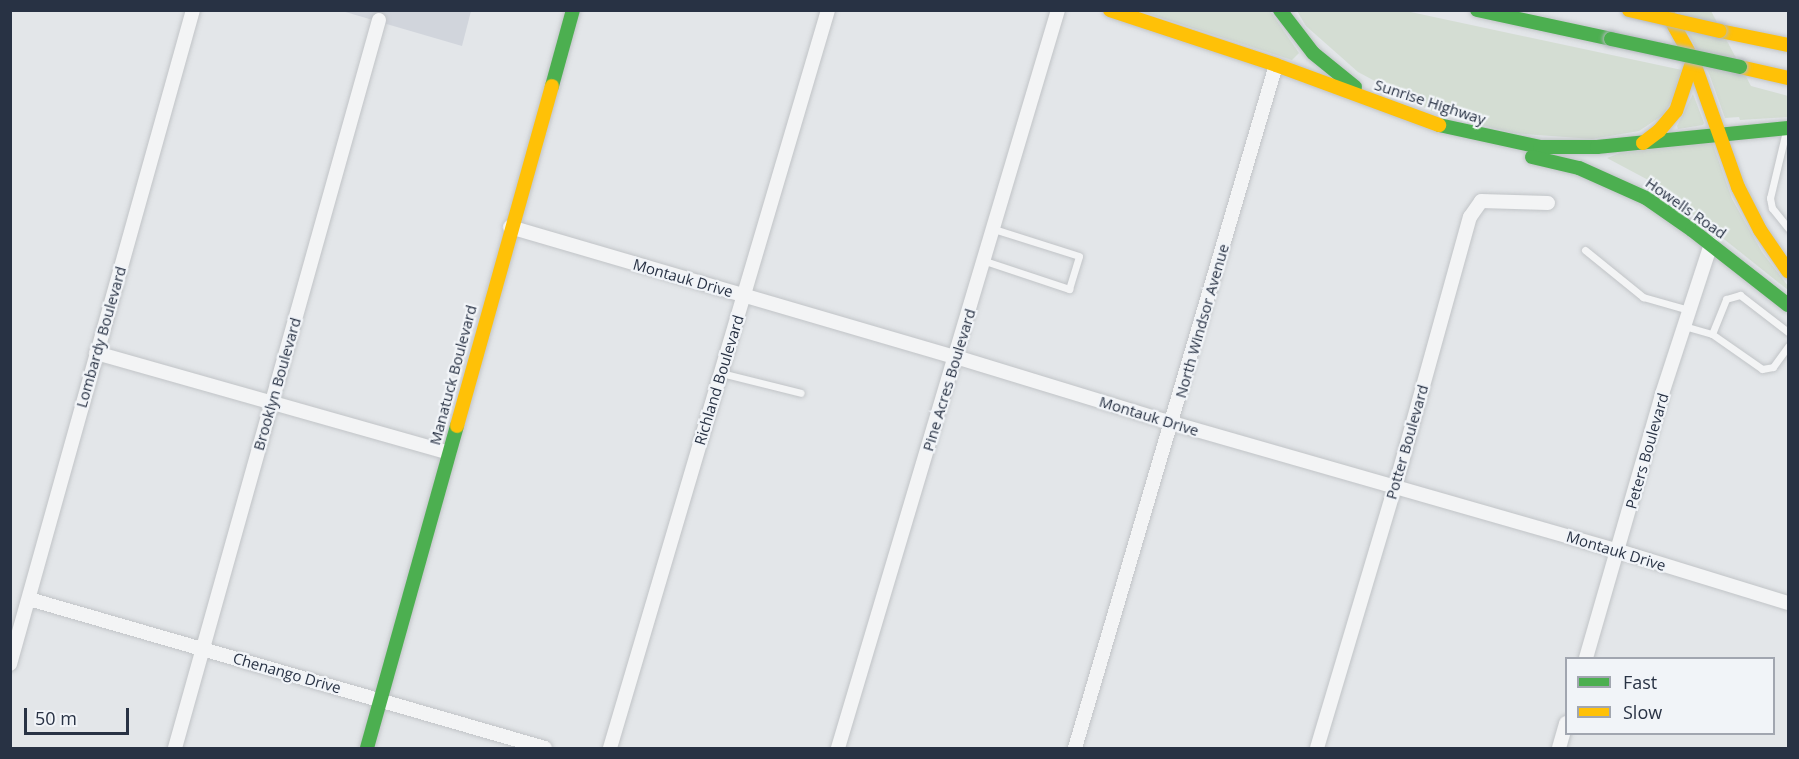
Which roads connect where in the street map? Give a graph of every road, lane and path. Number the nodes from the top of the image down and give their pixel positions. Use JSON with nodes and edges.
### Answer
{"nodes":[{"id":1,"x":193,"y":10,"type":"edge"},
{"id":2,"x":573,"y":10,"type":"edge"},
{"id":3,"x":828,"y":10,"type":"edge"},
{"id":4,"x":1058,"y":10,"type":"edge"},
{"id":5,"x":1110,"y":10,"type":"edge"},
{"id":6,"x":1280,"y":10,"type":"edge"},
{"id":7,"x":1477,"y":10,"type":"edge"},
{"id":8,"x":1629,"y":10,"type":"edge"},
{"id":9,"x":1666,"y":10,"type":"edge"},
{"id":10,"x":379,"y":20,"type":"dead end"},
{"id":11,"x":1788,"y":45,"type":"edge"},
{"id":12,"x":1693,"y":60,"type":"junction"},
{"id":13,"x":1276,"y":65,"type":"junction"},
{"id":14,"x":1788,"y":78,"type":"edge"},
{"id":15,"x":1385,"y":105,"type":"junction"},
{"id":16,"x":1787,"y":128,"type":"edge"},
{"id":17,"x":1718,"y":135,"type":"junction"},
{"id":18,"x":1485,"y":138,"type":"junction"},
{"id":19,"x":1643,"y":143,"type":"junction"},
{"id":20,"x":1548,"y":203,"type":"dead end"},
{"id":21,"x":1769,"y":223,"type":"junction"},
{"id":22,"x":510,"y":227,"type":"junction"},
{"id":23,"x":1788,"y":228,"type":"edge"},
{"id":24,"x":994,"y":229,"type":"junction"},
{"id":25,"x":1711,"y":244,"type":"junction"},
{"id":26,"x":1585,"y":250,"type":"dead end"},
{"id":27,"x":985,"y":261,"type":"junction"},
{"id":28,"x":1787,"y":267,"type":"edge"},
{"id":29,"x":1747,"y":286,"type":"junction"},
{"id":30,"x":744,"y":296,"type":"junction"},
{"id":31,"x":1788,"y":304,"type":"edge"},
{"id":32,"x":1689,"y":310,"type":"junction"},
{"id":33,"x":1684,"y":326,"type":"junction"},
{"id":34,"x":1788,"y":332,"type":"edge"},
{"id":35,"x":1712,"y":334,"type":"junction"},
{"id":36,"x":1788,"y":346,"type":"edge"},
{"id":37,"x":96,"y":353,"type":"junction"},
{"id":38,"x":956,"y":357,"type":"junction"},
{"id":39,"x":721,"y":373,"type":"junction"},
{"id":40,"x":801,"y":393,"type":"dead end"},
{"id":41,"x":272,"y":404,"type":"junction"},
{"id":42,"x":1172,"y":423,"type":"junction"},
{"id":43,"x":449,"y":453,"type":"junction"},
{"id":44,"x":1395,"y":487,"type":"junction"},
{"id":45,"x":1619,"y":551,"type":"junction"},
{"id":46,"x":29,"y":599,"type":"junction"},
{"id":47,"x":1788,"y":603,"type":"edge"},
{"id":48,"x":203,"y":649,"type":"junction"},
{"id":49,"x":1586,"y":657,"type":"edge"},
{"id":50,"x":10,"y":664,"type":"edge"},
{"id":51,"x":380,"y":700,"type":"junction"},
{"id":52,"x":1565,"y":727,"type":"edge"},
{"id":53,"x":175,"y":748,"type":"edge"},
{"id":54,"x":367,"y":748,"type":"edge"},
{"id":55,"x":545,"y":748,"type":"edge"},
{"id":56,"x":610,"y":748,"type":"edge"},
{"id":57,"x":838,"y":748,"type":"edge"},
{"id":58,"x":1075,"y":748,"type":"edge"},
{"id":59,"x":1317,"y":748,"type":"edge"},
{"id":60,"x":1559,"y":748,"type":"edge"}],
"edges":[{"from":1,"to":37,"type":"street","name":"Lombardy Boulevard"},
{"from":2,"to":22,"type":"main road","name":"Manatuck Boulevard"},
{"from":3,"to":30,"type":"street","name":"Richland Boulevard"},
{"from":4,"to":24,"type":"street","name":"Pine Acres Boulevard"},
{"from":5,"to":13,"type":"main road","name":"Sunrise Highway"},
{"from":6,"to":15,"type":"main road"},
{"from":7,"to":14,"type":"main road","bridge":true},
{"from":8,"to":11,"type":"main road","bridge":true},
{"from":9,"to":12,"type":"main road"},
{"from":10,"to":41,"type":"street","name":"Brooklyn Boulevard"},
{"from":12,"to":17,"type":"main road"},
{"from":12,"to":19,"type":"main road"},
{"from":13,"to":15,"type":"main road","name":"Sunrise Highway"},
{"from":13,"to":42,"type":"street","name":"North Windsor Avenue"},
{"from":15,"to":18,"type":"main road","name":"Sunrise Highway"},
{"from":16,"to":17,"type":"main road","name":"Sunrise Highway"},
{"from":16,"to":21,"type":"lane"},
{"from":17,"to":19,"type":"main road","name":"Sunrise Highway"},
{"from":17,"to":21,"type":"main road"},
{"from":18,"to":19,"type":"main road","name":"Sunrise Highway"},
{"from":18,"to":25,"type":"main road","name":"Howells Road"},
{"from":20,"to":44,"type":"street","name":"Potter Boulevard"},
{"from":21,"to":23,"type":"lane"},
{"from":21,"to":28,"type":"main road"},
{"from":22,"to":30,"type":"street","name":"Montauk Drive"},
{"from":22,"to":43,"type":"main road","name":"Manatuck Boulevard"},
{"from":24,"to":27,"type":"street","name":"Pine Acres Boulevard"},
{"from":24,"to":27,"type":"lane"},
{"from":25,"to":29,"type":"main road","name":"Howells Road"},
{"from":25,"to":32,"type":"street","name":"Peters Boulevard"},
{"from":26,"to":32,"type":"lane"},
{"from":27,"to":38,"type":"street","name":"Pine Acres Boulevard"},
{"from":29,"to":31,"type":"main road","name":"Howells Road"},
{"from":29,"to":34,"type":"lane"},
{"from":29,"to":35,"type":"lane"},
{"from":30,"to":38,"type":"street","name":"Montauk Drive"},
{"from":30,"to":39,"type":"street","name":"Richland Boulevard"},
{"from":32,"to":33,"type":"street","name":"Peters Boulevard"},
{"from":33,"to":35,"type":"lane"},
{"from":33,"to":45,"type":"street","name":"Peters Boulevard"},
{"from":35,"to":36,"type":"lane"},
{"from":37,"to":41,"type":"street"},
{"from":37,"to":46,"type":"street","name":"Lombardy Boulevard"},
{"from":38,"to":42,"type":"street","name":"Montauk Drive"},
{"from":38,"to":57,"type":"street","name":"Pine Acres Boulevard"},
{"from":39,"to":40,"type":"lane"},
{"from":39,"to":56,"type":"street","name":"Richland Boulevard"},
{"from":41,"to":43,"type":"street"},
{"from":41,"to":48,"type":"street","name":"Brooklyn Boulevard"},
{"from":42,"to":44,"type":"street","name":"Montauk Drive"},
{"from":42,"to":58,"type":"street","name":"North Windsor Avenue"},
{"from":43,"to":51,"type":"main road","name":"Manatuck Boulevard"},
{"from":44,"to":45,"type":"street","name":"Montauk Drive"},
{"from":44,"to":59,"type":"street","name":"Potter Boulevard"},
{"from":45,"to":47,"type":"street","name":"Montauk Drive"},
{"from":45,"to":49,"type":"street","name":"Peters Boulevard"},
{"from":46,"to":48,"type":"street","name":"Chenango Drive"},
{"from":46,"to":50,"type":"street","name":"Lombardy Boulevard"},
{"from":48,"to":51,"type":"street","name":"Chenango Drive"},
{"from":48,"to":53,"type":"street","name":"Brooklyn Boulevard"},
{"from":51,"to":54,"type":"main road","name":"Manatuck Boulevard"},
{"from":51,"to":55,"type":"street","name":"Chenango Drive"},
{"from":52,"to":60,"type":"street"}]}
